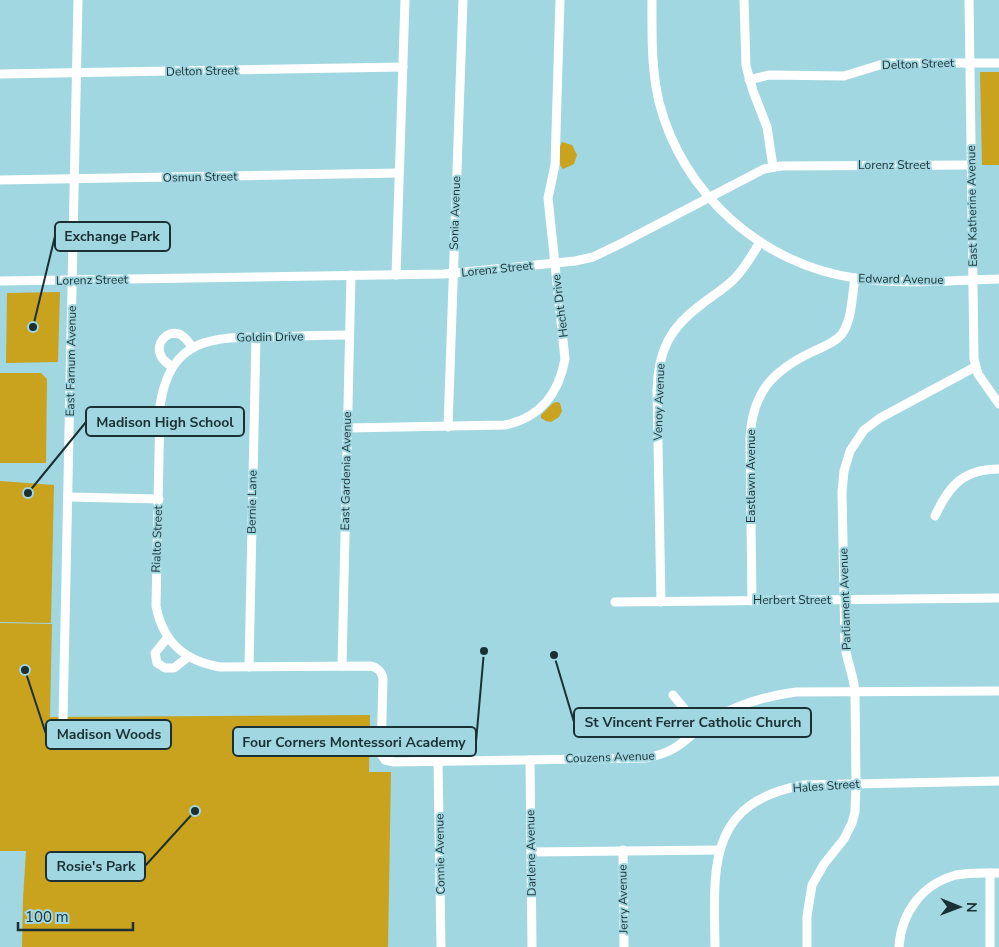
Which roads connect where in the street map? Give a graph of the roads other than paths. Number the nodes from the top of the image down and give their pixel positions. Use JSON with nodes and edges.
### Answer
{"nodes":[{"id":1,"x":78,"y":0,"type":"edge"},
{"id":2,"x":405,"y":0,"type":"edge"},
{"id":3,"x":463,"y":0,"type":"edge"},
{"id":4,"x":560,"y":0,"type":"edge"},
{"id":5,"x":652,"y":0,"type":"edge"},
{"id":6,"x":744,"y":0,"type":"edge"},
{"id":7,"x":969,"y":0,"type":"edge"},
{"id":8,"x":970,"y":63,"type":"junction"},
{"id":9,"x":999,"y":63,"type":"edge"},
{"id":10,"x":403,"y":67,"type":"junction"},
{"id":11,"x":76,"y":73,"type":"junction"},
{"id":12,"x":0,"y":74,"type":"edge"},
{"id":13,"x":749,"y":80,"type":"junction"},
{"id":14,"x":971,"y":165,"type":"junction"},
{"id":15,"x":773,"y":166,"type":"junction"},
{"id":16,"x":399,"y":173,"type":"junction"},
{"id":17,"x":74,"y":179,"type":"junction"},
{"id":18,"x":0,"y":180,"type":"edge"},
{"id":19,"x":708,"y":197,"type":"junction"},
{"id":20,"x":760,"y":242,"type":"junction"},
{"id":21,"x":555,"y":263,"type":"junction"},
{"id":22,"x":453,"y":273,"type":"junction"},
{"id":23,"x":351,"y":275,"type":"junction"},
{"id":24,"x":396,"y":275,"type":"junction"},
{"id":25,"x":855,"y":278,"type":"junction"},
{"id":26,"x":973,"y":279,"type":"junction"},
{"id":27,"x":999,"y":279,"type":"edge"},
{"id":28,"x":72,"y":280,"type":"junction"},
{"id":29,"x":0,"y":281,"type":"edge"},
{"id":30,"x":350,"y":335,"type":"junction"},
{"id":31,"x":256,"y":337,"type":"junction"},
{"id":32,"x":193,"y":348,"type":"junction"},
{"id":33,"x":172,"y":367,"type":"junction"},
{"id":34,"x":975,"y":367,"type":"junction"},
{"id":35,"x":999,"y":404,"type":"edge"},
{"id":36,"x":448,"y":427,"type":"junction"},
{"id":37,"x":348,"y":428,"type":"junction"},
{"id":38,"x":999,"y":468,"type":"edge"},
{"id":39,"x":68,"y":497,"type":"junction"},
{"id":40,"x":159,"y":499,"type":"junction"},
{"id":41,"x":935,"y":516,"type":"dead end"},
{"id":42,"x":999,"y":598,"type":"edge"},
{"id":43,"x":844,"y":600,"type":"junction"},
{"id":44,"x":752,"y":601,"type":"junction"},
{"id":45,"x":615,"y":602,"type":"dead end"},
{"id":46,"x":661,"y":602,"type":"junction"},
{"id":47,"x":168,"y":637,"type":"junction"},
{"id":48,"x":188,"y":657,"type":"junction"},
{"id":49,"x":342,"y":666,"type":"junction"},
{"id":50,"x":249,"y":667,"type":"junction"},
{"id":51,"x":999,"y":691,"type":"edge"},
{"id":52,"x":855,"y":692,"type":"junction"},
{"id":53,"x":673,"y":694,"type":"dead end"},
{"id":54,"x":62,"y":721,"type":"dead end"},
{"id":55,"x":700,"y":729,"type":"junction"},
{"id":56,"x":385,"y":760,"type":"joint"},
{"id":57,"x":530,"y":760,"type":"junction"},
{"id":58,"x":438,"y":761,"type":"junction"},
{"id":59,"x":999,"y":781,"type":"edge"},
{"id":60,"x":856,"y":783,"type":"junction"},
{"id":61,"x":623,"y":850,"type":"junction"},
{"id":62,"x":719,"y":850,"type":"junction"},
{"id":63,"x":531,"y":852,"type":"junction"},
{"id":64,"x":994,"y":873,"type":"edge"},
{"id":65,"x":441,"y":947,"type":"edge"},
{"id":66,"x":532,"y":947,"type":"edge"},
{"id":67,"x":624,"y":947,"type":"edge"},
{"id":68,"x":715,"y":947,"type":"edge"},
{"id":69,"x":807,"y":947,"type":"edge"},
{"id":70,"x":899,"y":947,"type":"edge"},
{"id":71,"x":990,"y":947,"type":"edge"}],
"edges":[{"from":1,"to":11,"type":"street","name":"East Farnum Avenue"},
{"from":2,"to":10,"type":"street"},
{"from":3,"to":22,"type":"street","name":"Sonia Avenue"},
{"from":4,"to":21,"type":"street","name":"Hecht Drive"},
{"from":5,"to":19,"type":"street","name":"Edward Avenue"},
{"from":6,"to":13,"type":"street"},
{"from":7,"to":8,"type":"street","name":"East Katherine Avenue"},
{"from":8,"to":9,"type":"street","name":"Delton Street"},
{"from":8,"to":13,"type":"street","name":"Delton Street"},
{"from":8,"to":14,"type":"street","name":"East Katherine Avenue"},
{"from":10,"to":11,"type":"street","name":"Delton Street"},
{"from":10,"to":16,"type":"street"},
{"from":11,"to":12,"type":"street","name":"Delton Street"},
{"from":11,"to":17,"type":"street","name":"East Farnum Avenue"},
{"from":13,"to":15,"type":"street"},
{"from":14,"to":15,"type":"street","name":"Lorenz Street"},
{"from":14,"to":26,"type":"street","name":"East Katherine Avenue"},
{"from":15,"to":19,"type":"street","name":"Lorenz Street"},
{"from":16,"to":17,"type":"street","name":"Osmun Street"},
{"from":16,"to":24,"type":"street"},
{"from":17,"to":18,"type":"street","name":"Osmun Street"},
{"from":17,"to":28,"type":"street","name":"East Farnum Avenue"},
{"from":19,"to":20,"type":"street","name":"Edward Avenue"},
{"from":19,"to":21,"type":"street","name":"Lorenz Street"},
{"from":20,"to":25,"type":"street","name":"Edward Avenue"},
{"from":20,"to":46,"type":"street","name":"Venoy Avenue"},
{"from":21,"to":22,"type":"street","name":"Lorenz Street"},
{"from":21,"to":36,"type":"street","name":"Hecht Drive"},
{"from":22,"to":24,"type":"street","name":"Lorenz Street"},
{"from":22,"to":36,"type":"street","name":"Sonia Avenue"},
{"from":23,"to":24,"type":"street","name":"Lorenz Street"},
{"from":23,"to":28,"type":"street","name":"Lorenz Street"},
{"from":23,"to":30,"type":"street","name":"East Gardenia Avenue"},
{"from":25,"to":26,"type":"street","name":"Edward Avenue"},
{"from":25,"to":44,"type":"street","name":"Eastlawn Avenue"},
{"from":26,"to":27,"type":"street","name":"Edward Avenue"},
{"from":26,"to":34,"type":"street","name":"East Katherine Avenue"},
{"from":28,"to":29,"type":"street","name":"Lorenz Street"},
{"from":28,"to":39,"type":"street","name":"East Farnum Avenue"},
{"from":30,"to":31,"type":"street","name":"Goldin Drive"},
{"from":30,"to":37,"type":"street","name":"East Gardenia Avenue"},
{"from":31,"to":32,"type":"street","name":"Goldin Drive"},
{"from":31,"to":50,"type":"street","name":"Bernie Lane"},
{"from":32,"to":33,"type":"street","name":"Goldin Drive"},
{"from":32,"to":33,"type":"street"},
{"from":33,"to":40,"type":"street","name":"Goldin Drive"},
{"from":34,"to":35,"type":"street"},
{"from":34,"to":43,"type":"street","name":"Parliament Avenue"},
{"from":36,"to":37,"type":"street","name":"Hecht Drive"},
{"from":37,"to":49,"type":"street","name":"East Gardenia Avenue"},
{"from":38,"to":41,"type":"street"},
{"from":39,"to":40,"type":"street","name":"Rialto Street"},
{"from":39,"to":54,"type":"street","name":"East Farnum Avenue"},
{"from":40,"to":47,"type":"street","name":"Rialto Street"},
{"from":42,"to":43,"type":"street","name":"Herbert Street"},
{"from":43,"to":44,"type":"street","name":"Herbert Street"},
{"from":43,"to":52,"type":"street","name":"Parliament Avenue"},
{"from":44,"to":46,"type":"street","name":"Herbert Street"},
{"from":45,"to":46,"type":"street","name":"Herbert Street"},
{"from":47,"to":48,"type":"street","name":"Rialto Street"},
{"from":47,"to":48,"type":"street"},
{"from":48,"to":50,"type":"street","name":"Rialto Street"},
{"from":49,"to":50,"type":"street","name":"Rialto Street"},
{"from":49,"to":56,"type":"street","name":"Rialto Street"},
{"from":51,"to":52,"type":"street","name":"Couzens Avenue"},
{"from":52,"to":55,"type":"street","name":"Couzens Avenue"},
{"from":52,"to":60,"type":"street","name":"Parliament Avenue"},
{"from":53,"to":55,"type":"street"},
{"from":55,"to":57,"type":"street","name":"Couzens Avenue"},
{"from":56,"to":58,"type":"street","name":"Couzens Avenue"},
{"from":57,"to":58,"type":"street","name":"Couzens Avenue"},
{"from":57,"to":63,"type":"street","name":"Darlene Avenue"},
{"from":58,"to":65,"type":"street","name":"Connie Avenue"},
{"from":59,"to":60,"type":"street","name":"Hales Street"},
{"from":60,"to":62,"type":"street","name":"Hales Street"},
{"from":60,"to":69,"type":"street","name":"Parliament Avenue"},
{"from":61,"to":62,"type":"street"},
{"from":61,"to":63,"type":"street"},
{"from":61,"to":67,"type":"street","name":"Jerry Avenue"},
{"from":62,"to":68,"type":"street","name":"Hales Street"},
{"from":63,"to":66,"type":"street","name":"Darlene Avenue"},
{"from":64,"to":70,"type":"street"},
{"from":64,"to":71,"type":"street"}]}
